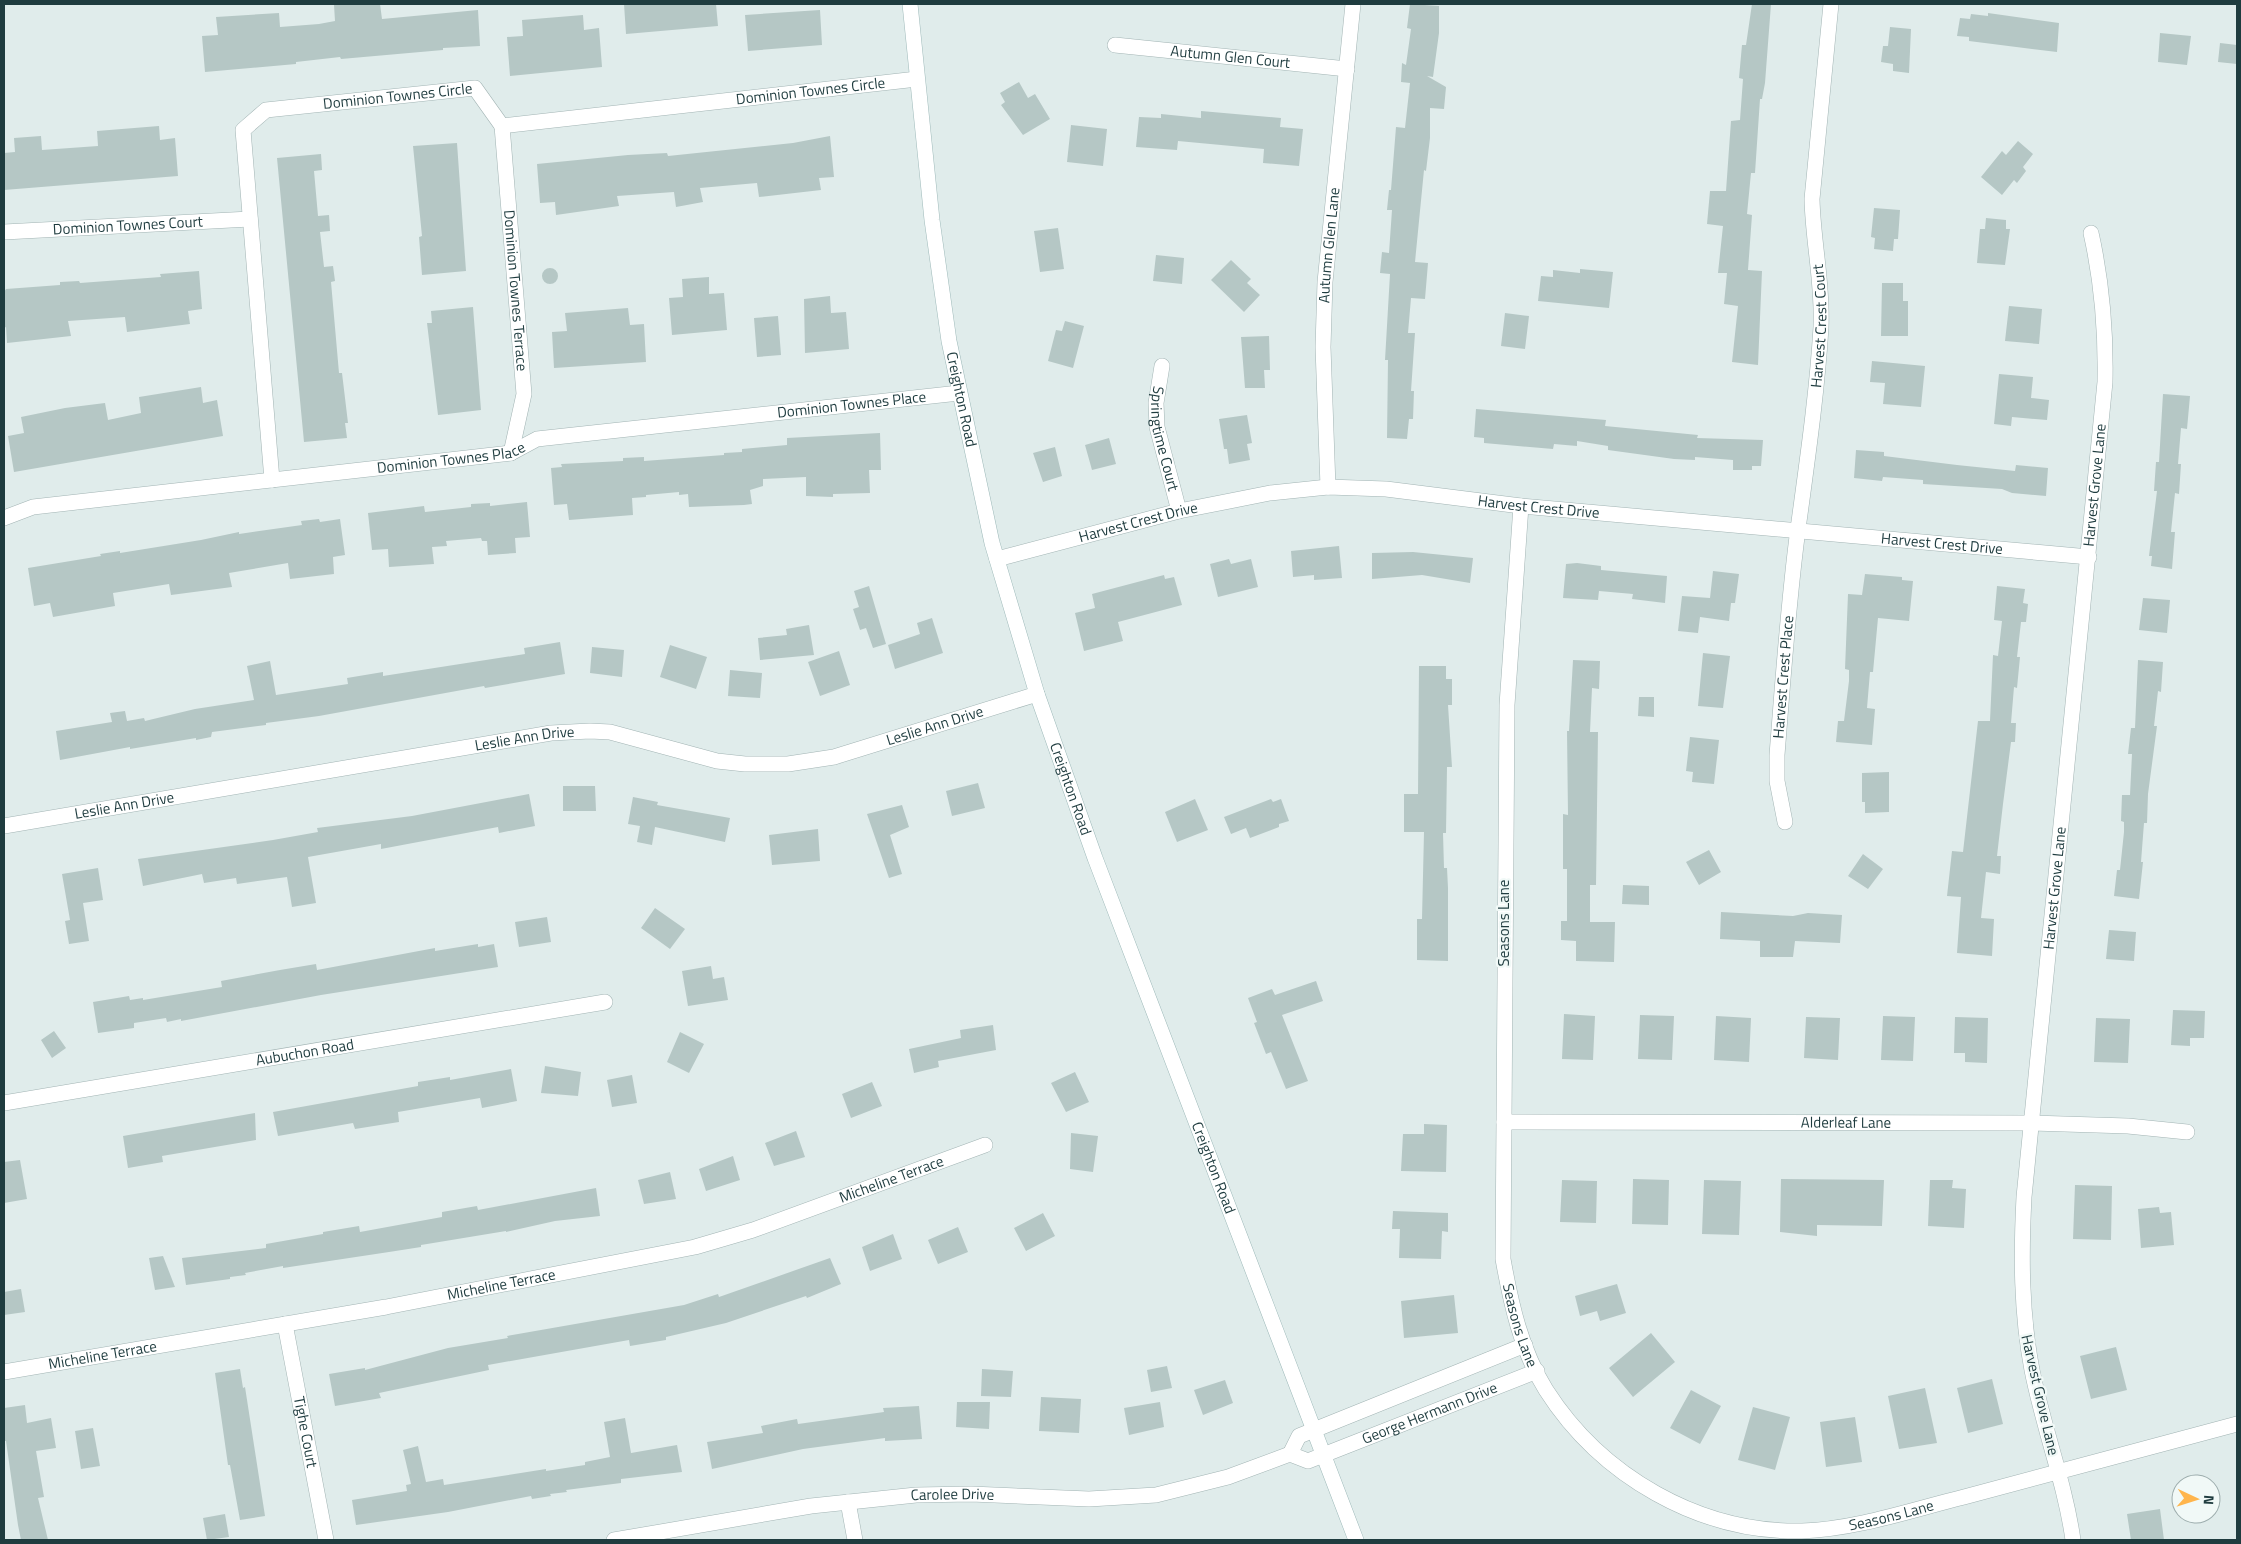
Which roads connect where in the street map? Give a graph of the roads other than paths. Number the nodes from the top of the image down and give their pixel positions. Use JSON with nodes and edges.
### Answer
{"nodes":[{"id":1,"x":910,"y":4,"type":"edge"},
{"id":2,"x":1353,"y":4,"type":"edge"},
{"id":3,"x":1831,"y":4,"type":"edge"},
{"id":4,"x":1115,"y":45,"type":"dead end"},
{"id":5,"x":1347,"y":69,"type":"junction"},
{"id":6,"x":917,"y":80,"type":"junction"},
{"id":7,"x":502,"y":126,"type":"junction"},
{"id":8,"x":250,"y":219,"type":"junction"},
{"id":9,"x":4,"y":232,"type":"edge"},
{"id":10,"x":2091,"y":232,"type":"dead end"},
{"id":11,"x":1162,"y":366,"type":"dead end"},
{"id":12,"x":959,"y":393,"type":"junction"},
{"id":13,"x":511,"y":453,"type":"junction"},
{"id":14,"x":272,"y":480,"type":"junction"},
{"id":15,"x":1328,"y":487,"type":"junction"},
{"id":16,"x":1521,"y":506,"type":"junction"},
{"id":17,"x":1179,"y":510,"type":"junction"},
{"id":18,"x":4,"y":518,"type":"edge"},
{"id":19,"x":1798,"y":530,"type":"junction"},
{"id":20,"x":2089,"y":557,"type":"junction"},
{"id":21,"x":997,"y":559,"type":"junction"},
{"id":22,"x":1037,"y":694,"type":"junction"},
{"id":23,"x":1785,"y":822,"type":"dead end"},
{"id":24,"x":4,"y":826,"type":"edge"},
{"id":25,"x":605,"y":1002,"type":"dead end"},
{"id":26,"x":4,"y":1103,"type":"edge"},
{"id":27,"x":1504,"y":1122,"type":"junction"},
{"id":28,"x":2032,"y":1123,"type":"junction"},
{"id":29,"x":2187,"y":1132,"type":"dead end"},
{"id":30,"x":985,"y":1145,"type":"dead end"},
{"id":31,"x":285,"y":1324,"type":"junction"},
{"id":32,"x":1525,"y":1345,"type":"junction"},
{"id":33,"x":1537,"y":1371,"type":"junction"},
{"id":34,"x":4,"y":1372,"type":"edge"},
{"id":35,"x":2237,"y":1424,"type":"edge"},
{"id":36,"x":1313,"y":1431,"type":"junction"},
{"id":37,"x":1290,"y":1454,"type":"junction"},
{"id":38,"x":1323,"y":1455,"type":"junction"},
{"id":39,"x":2058,"y":1472,"type":"junction"},
{"id":40,"x":848,"y":1502,"type":"junction"},
{"id":41,"x":326,"y":1540,"type":"edge"},
{"id":42,"x":614,"y":1540,"type":"edge"},
{"id":43,"x":855,"y":1540,"type":"edge"},
{"id":44,"x":1356,"y":1540,"type":"edge"},
{"id":45,"x":2073,"y":1540,"type":"edge"}],
"edges":[{"from":1,"to":6,"type":"street","name":"Creighton Road"},
{"from":2,"to":5,"type":"street","name":"Autumn Glen Lane"},
{"from":3,"to":19,"type":"street","name":"Harvest Crest Court"},
{"from":4,"to":5,"type":"street","name":"Autumn Glen Court"},
{"from":5,"to":15,"type":"street","name":"Autumn Glen Lane"},
{"from":6,"to":7,"type":"street","name":"Dominion Townes Circle"},
{"from":6,"to":12,"type":"street","name":"Creighton Road"},
{"from":7,"to":8,"type":"street","name":"Dominion Townes Circle"},
{"from":7,"to":13,"type":"street","name":"Dominion Townes Terrace"},
{"from":8,"to":9,"type":"street","name":"Dominion Townes Court"},
{"from":8,"to":14,"type":"street","name":"Dominion Townes Circle"},
{"from":10,"to":20,"type":"street","name":"Harvest Grove Lane"},
{"from":11,"to":17,"type":"street","name":"Springtime Court"},
{"from":12,"to":13,"type":"street","name":"Dominion Townes Place"},
{"from":12,"to":21,"type":"street","name":"Creighton Road"},
{"from":13,"to":14,"type":"street","name":"Dominion Townes Place"},
{"from":14,"to":18,"type":"street","name":"Dominion Townes Place"},
{"from":15,"to":16,"type":"street","name":"Harvest Crest Drive"},
{"from":15,"to":17,"type":"street","name":"Harvest Crest Drive"},
{"from":16,"to":19,"type":"street","name":"Harvest Crest Drive"},
{"from":16,"to":27,"type":"street","name":"Seasons Lane"},
{"from":17,"to":21,"type":"street","name":"Harvest Crest Drive"},
{"from":19,"to":20,"type":"street","name":"Harvest Crest Drive"},
{"from":19,"to":23,"type":"street","name":"Harvest Crest Place"},
{"from":20,"to":28,"type":"street","name":"Harvest Grove Lane"},
{"from":21,"to":22,"type":"street","name":"Creighton Road"},
{"from":22,"to":24,"type":"street","name":"Leslie Ann Drive"},
{"from":22,"to":36,"type":"street","name":"Creighton Road"},
{"from":25,"to":26,"type":"street","name":"Aubuchon Road"},
{"from":27,"to":28,"type":"street","name":"Alderleaf Lane"},
{"from":27,"to":32,"type":"street","name":"Seasons Lane"},
{"from":28,"to":29,"type":"street","name":"Alderleaf Lane"},
{"from":28,"to":39,"type":"street","name":"Harvest Grove Lane"},
{"from":30,"to":31,"type":"street","name":"Micheline Terrace"},
{"from":31,"to":34,"type":"street","name":"Micheline Terrace"},
{"from":31,"to":41,"type":"street","name":"Tighe Court"},
{"from":32,"to":33,"type":"street","name":"Seasons Lane"},
{"from":32,"to":36,"type":"street","name":"George Hermann Drive"},
{"from":33,"to":38,"type":"street","name":"George Hermann Drive"},
{"from":33,"to":39,"type":"street","name":"Seasons Lane"},
{"from":35,"to":39,"type":"street","name":"Seasons Lane"},
{"from":36,"to":37,"type":"street"},
{"from":36,"to":38,"type":"street","name":"Creighton Road"},
{"from":37,"to":38,"type":"street"},
{"from":37,"to":40,"type":"street","name":"Carolee Drive"},
{"from":38,"to":44,"type":"street","name":"Creighton Road"},
{"from":39,"to":45,"type":"street","name":"Harvest Grove Lane"},
{"from":40,"to":42,"type":"street","name":"Carolee Drive"},
{"from":40,"to":43,"type":"street"}]}
